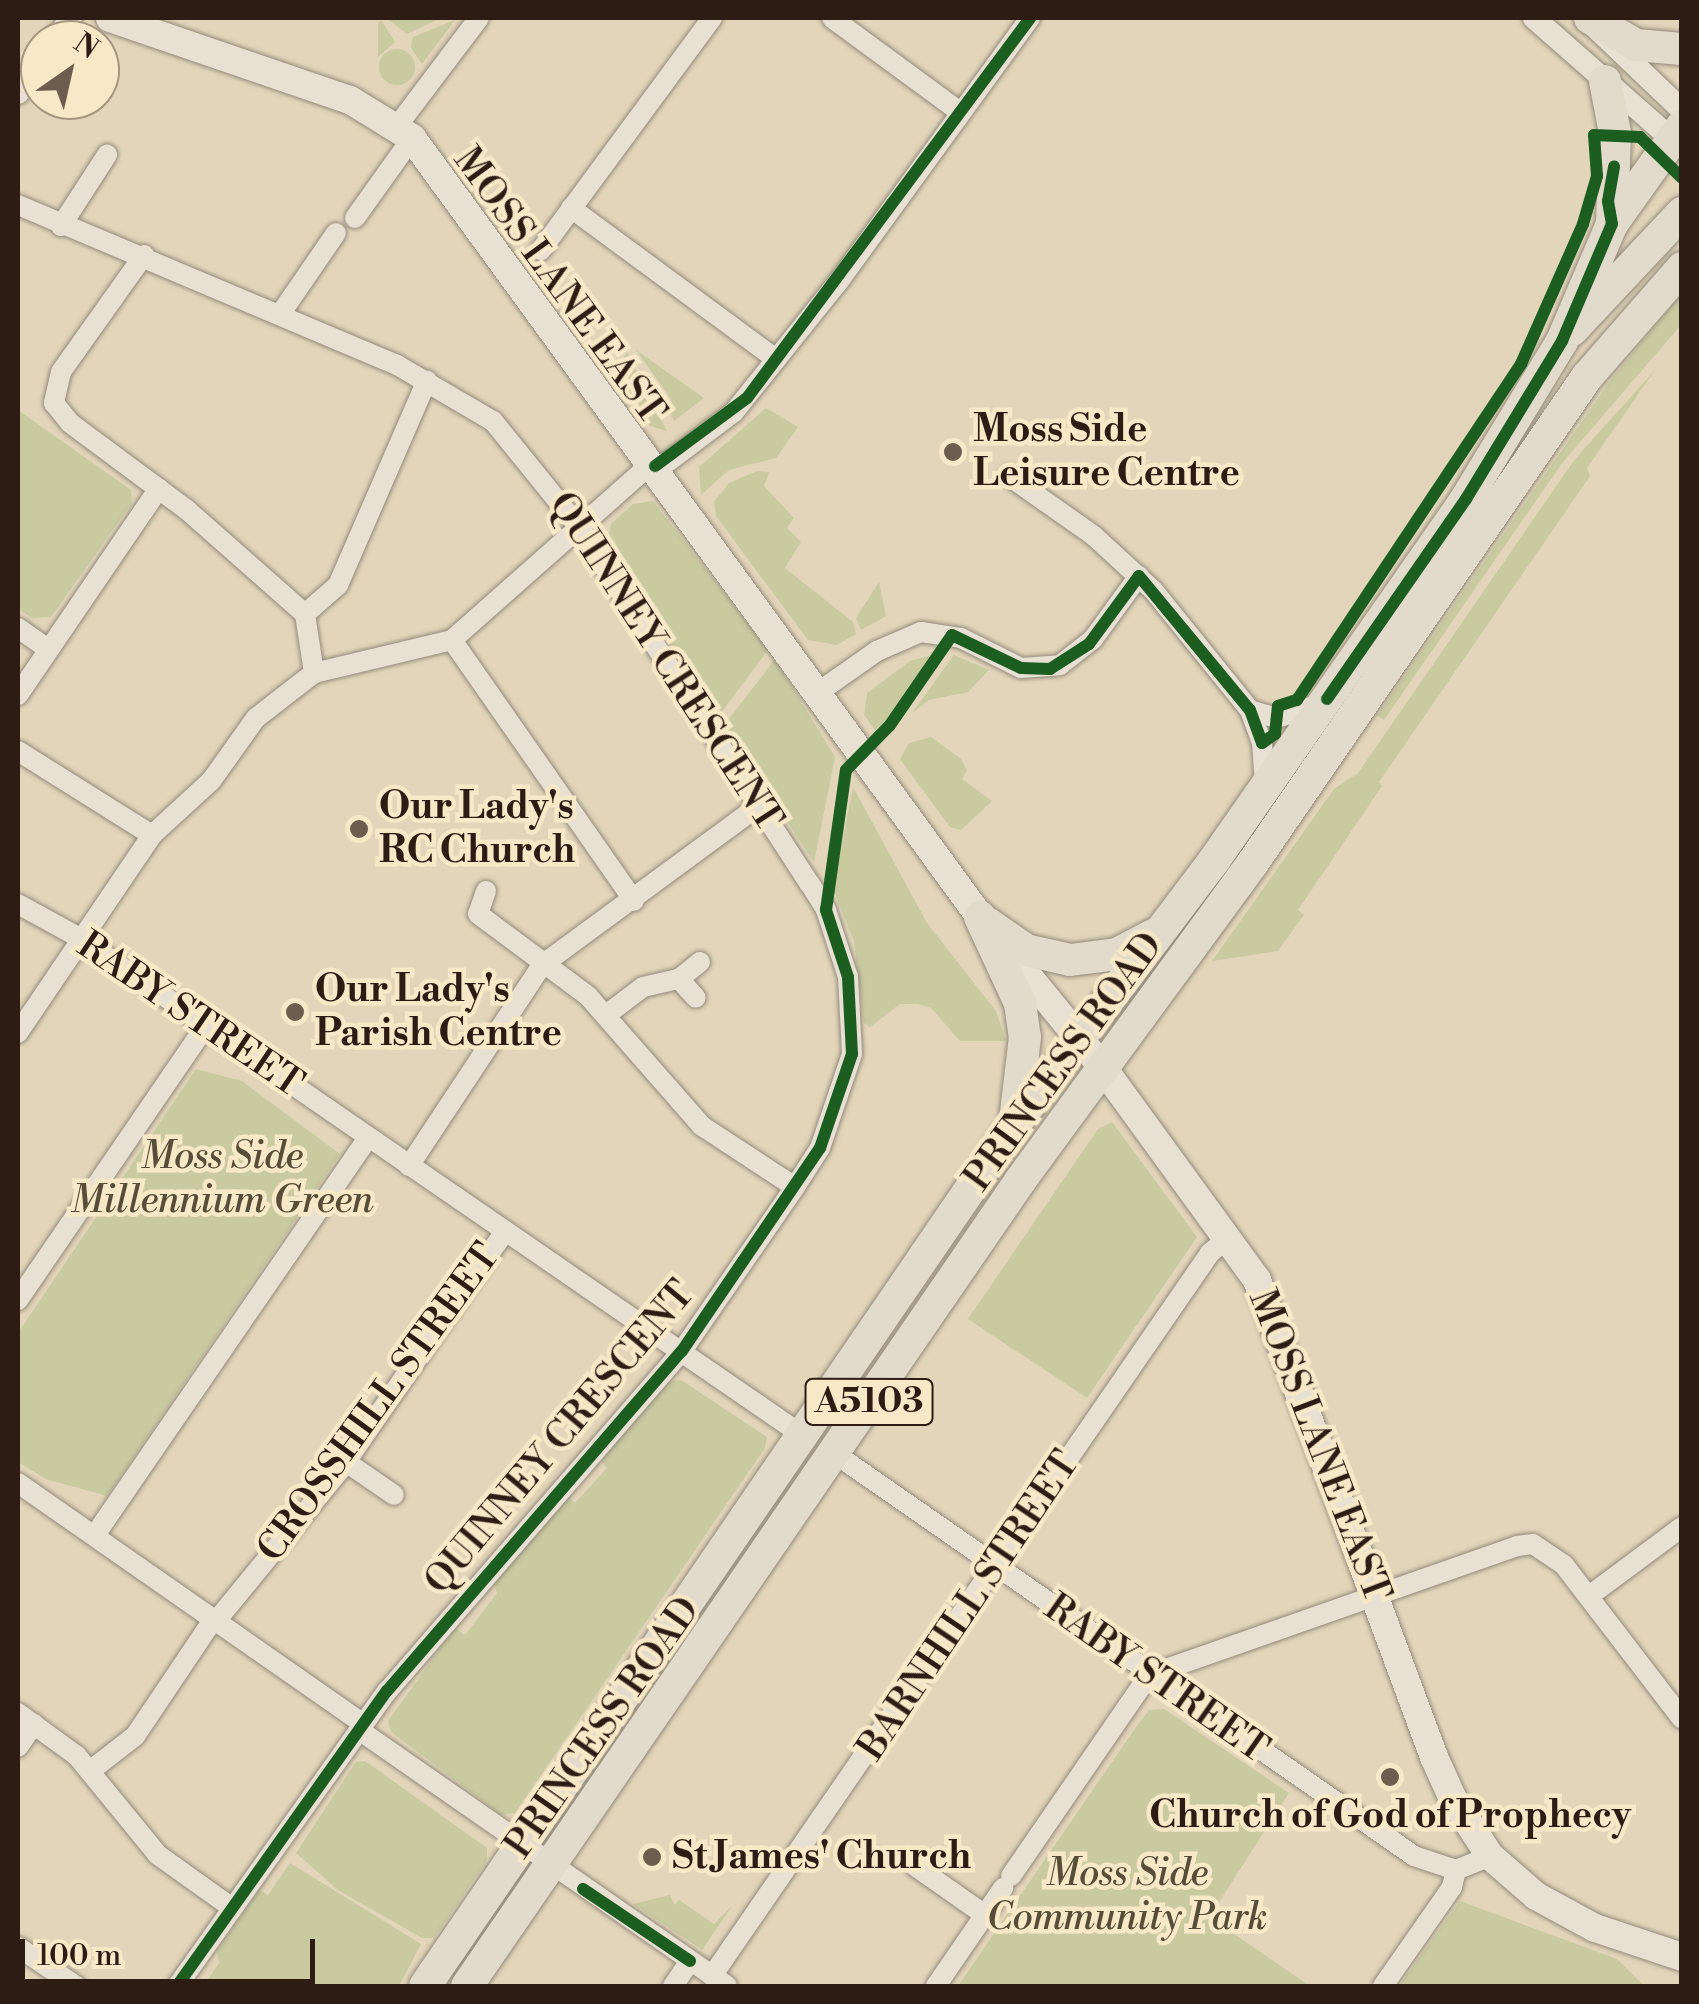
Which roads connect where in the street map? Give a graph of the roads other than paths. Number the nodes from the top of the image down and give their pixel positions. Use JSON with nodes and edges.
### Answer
{"nodes":[{"id":1,"x":110,"y":18,"type":"edge"},
{"id":2,"x":479,"y":18,"type":"edge"},
{"id":3,"x":712,"y":18,"type":"edge"},
{"id":4,"x":1030,"y":18,"type":"edge"},
{"id":5,"x":1534,"y":18,"type":"edge"},
{"id":6,"x":1588,"y":18,"type":"edge"},
{"id":7,"x":845,"y":22,"type":"edge"},
{"id":8,"x":1682,"y":49,"type":"edge"},
{"id":9,"x":1605,"y":81,"type":"junction"},
{"id":10,"x":960,"y":112,"type":"junction"},
{"id":11,"x":405,"y":131,"type":"junction"},
{"id":12,"x":1680,"y":133,"type":"edge"},
{"id":13,"x":107,"y":155,"type":"dead end"},
{"id":14,"x":18,"y":204,"type":"edge"},
{"id":15,"x":571,"y":208,"type":"junction"},
{"id":16,"x":1682,"y":213,"type":"edge"},
{"id":17,"x":355,"y":218,"type":"dead end"},
{"id":18,"x":1612,"y":224,"type":"junction"},
{"id":19,"x":61,"y":226,"type":"junction"},
{"id":20,"x":336,"y":233,"type":"dead end"},
{"id":21,"x":540,"y":250,"type":"dead end"},
{"id":22,"x":144,"y":255,"type":"junction"},
{"id":23,"x":1679,"y":274,"type":"edge"},
{"id":24,"x":281,"y":313,"type":"junction"},
{"id":25,"x":1562,"y":341,"type":"junction"},
{"id":26,"x":776,"y":359,"type":"junction"},
{"id":27,"x":427,"y":380,"type":"junction"},
{"id":28,"x":655,"y":466,"type":"junction"},
{"id":29,"x":1009,"y":476,"type":"dead end"},
{"id":30,"x":159,"y":488,"type":"junction"},
{"id":31,"x":578,"y":526,"type":"junction"},
{"id":32,"x":1139,"y":576,"type":"junction"},
{"id":33,"x":305,"y":614,"type":"junction"},
{"id":34,"x":18,"y":628,"type":"edge"},
{"id":35,"x":452,"y":640,"type":"junction"},
{"id":36,"x":47,"y":648,"type":"junction"},
{"id":37,"x":314,"y":673,"type":"junction"},
{"id":38,"x":820,"y":691,"type":"junction"},
{"id":39,"x":18,"y":695,"type":"edge"},
{"id":40,"x":1326,"y":698,"type":"junction"},
{"id":41,"x":1250,"y":710,"type":"junction"},
{"id":42,"x":18,"y":751,"type":"edge"},
{"id":43,"x":1266,"y":784,"type":"junction"},
{"id":44,"x":757,"y":807,"type":"junction"},
{"id":45,"x":152,"y":836,"type":"junction"},
{"id":46,"x":486,"y":891,"type":"dead end"},
{"id":47,"x":634,"y":902,"type":"junction"},
{"id":48,"x":18,"y":904,"type":"edge"},
{"id":49,"x":980,"y":917,"type":"junction"},
{"id":50,"x":1162,"y":929,"type":"junction"},
{"id":51,"x":78,"y":937,"type":"junction"},
{"id":52,"x":700,"y":962,"type":"dead end"},
{"id":53,"x":542,"y":965,"type":"junction"},
{"id":54,"x":679,"y":978,"type":"junction"},
{"id":55,"x":696,"y":998,"type":"dead end"},
{"id":56,"x":606,"y":1016,"type":"junction"},
{"id":57,"x":206,"y":1025,"type":"junction"},
{"id":58,"x":18,"y":1032,"type":"edge"},
{"id":59,"x":1076,"y":1040,"type":"junction"},
{"id":60,"x":1103,"y":1068,"type":"junction"},
{"id":61,"x":1014,"y":1125,"type":"junction"},
{"id":62,"x":368,"y":1138,"type":"junction"},
{"id":63,"x":409,"y":1166,"type":"junction"},
{"id":64,"x":795,"y":1187,"type":"junction"},
{"id":65,"x":505,"y":1231,"type":"junction"},
{"id":66,"x":1228,"y":1238,"type":"junction"},
{"id":67,"x":18,"y":1300,"type":"edge"},
{"id":68,"x":682,"y":1351,"type":"junction"},
{"id":69,"x":805,"y":1437,"type":"junction"},
{"id":70,"x":834,"y":1453,"type":"junction"},
{"id":71,"x":346,"y":1462,"type":"junction"},
{"id":72,"x":18,"y":1483,"type":"edge"},
{"id":73,"x":394,"y":1495,"type":"dead end"},
{"id":74,"x":1682,"y":1528,"type":"edge"},
{"id":75,"x":95,"y":1535,"type":"junction"},
{"id":76,"x":995,"y":1568,"type":"junction"},
{"id":77,"x":1589,"y":1596,"type":"junction"},
{"id":78,"x":1378,"y":1597,"type":"junction"},
{"id":79,"x":215,"y":1620,"type":"junction"},
{"id":80,"x":1148,"y":1676,"type":"junction"},
{"id":81,"x":26,"y":1718,"type":"edge"},
{"id":82,"x":1682,"y":1719,"type":"edge"},
{"id":83,"x":361,"y":1727,"type":"junction"},
{"id":84,"x":18,"y":1747,"type":"edge"},
{"id":85,"x":90,"y":1772,"type":"junction"},
{"id":86,"x":520,"y":1846,"type":"junction"},
{"id":87,"x":1490,"y":1856,"type":"junction"},
{"id":88,"x":548,"y":1865,"type":"junction"},
{"id":89,"x":914,"y":1866,"type":"dead end"},
{"id":90,"x":1456,"y":1870,"type":"junction"},
{"id":91,"x":230,"y":1906,"type":"junction"},
{"id":92,"x":985,"y":1915,"type":"junction"},
{"id":93,"x":18,"y":1947,"type":"edge"},
{"id":94,"x":1682,"y":1957,"type":"edge"},
{"id":95,"x":690,"y":1961,"type":"junction"},
{"id":96,"x":720,"y":1981,"type":"edge"},
{"id":97,"x":76,"y":1986,"type":"edge"},
{"id":98,"x":177,"y":1986,"type":"edge"},
{"id":99,"x":425,"y":1986,"type":"edge"},
{"id":100,"x":466,"y":1986,"type":"edge"},
{"id":101,"x":673,"y":1986,"type":"edge"},
{"id":102,"x":936,"y":1986,"type":"edge"},
{"id":103,"x":1384,"y":1986,"type":"edge"}],
"edges":[{"from":1,"to":11,"type":"main road","name":"MOSS LANE EAST"},
{"from":2,"to":11,"type":"street"},
{"from":3,"to":15,"type":"street"},
{"from":4,"to":10,"type":"street"},
{"from":5,"to":9,"type":"street"},
{"from":6,"to":8,"type":"highway"},
{"from":6,"to":12,"type":"street"},
{"from":7,"to":10,"type":"street"},
{"from":9,"to":12,"type":"street"},
{"from":9,"to":18,"type":"highway"},
{"from":10,"to":26,"type":"street"},
{"from":11,"to":17,"type":"street"},
{"from":11,"to":28,"type":"main road","name":"MOSS LANE EAST"},
{"from":12,"to":18,"type":"highway","name":"PRINCESS ROAD","number":"A5103"},
{"from":13,"to":19,"type":"street"},
{"from":14,"to":19,"type":"street","name":"QUINNEY CRESCENT"},
{"from":15,"to":21,"type":"street"},
{"from":15,"to":26,"type":"street"},
{"from":16,"to":25,"type":"highway"},
{"from":18,"to":25,"type":"highway","name":"PRINCESS ROAD","number":"A5103"},
{"from":19,"to":22,"type":"street","name":"QUINNEY CRESCENT"},
{"from":20,"to":24,"type":"street"},
{"from":22,"to":24,"type":"street","name":"QUINNEY CRESCENT"},
{"from":22,"to":30,"type":"street"},
{"from":23,"to":60,"type":"highway","name":"PRINCESS ROAD","number":"A5103"},
{"from":24,"to":27,"type":"street","name":"QUINNEY CRESCENT"},
{"from":25,"to":40,"type":"highway","name":"PRINCESS ROAD","number":"A5103"},
{"from":26,"to":28,"type":"street"},
{"from":27,"to":31,"type":"street","name":"QUINNEY CRESCENT"},
{"from":27,"to":33,"type":"street"},
{"from":28,"to":31,"type":"street"},
{"from":28,"to":38,"type":"main road","name":"MOSS LANE EAST"},
{"from":29,"to":32,"type":"street"},
{"from":30,"to":33,"type":"street"},
{"from":30,"to":36,"type":"street"},
{"from":31,"to":35,"type":"street"},
{"from":31,"to":44,"type":"street","name":"QUINNEY CRESCENT"},
{"from":32,"to":38,"type":"street"},
{"from":32,"to":41,"type":"street"},
{"from":33,"to":37,"type":"street"},
{"from":34,"to":36,"type":"street"},
{"from":35,"to":37,"type":"street"},
{"from":35,"to":47,"type":"street"},
{"from":36,"to":39,"type":"street"},
{"from":37,"to":45,"type":"street"},
{"from":38,"to":49,"type":"main road","name":"MOSS LANE EAST"},
{"from":40,"to":41,"type":"street"},
{"from":40,"to":43,"type":"highway","name":"PRINCESS ROAD","number":"A5103"},
{"from":41,"to":43,"type":"street"},
{"from":42,"to":45,"type":"street"},
{"from":43,"to":50,"type":"highway","name":"PRINCESS ROAD","number":"A5103"},
{"from":44,"to":47,"type":"street"},
{"from":44,"to":64,"type":"street","name":"QUINNEY CRESCENT"},
{"from":45,"to":51,"type":"street"},
{"from":46,"to":53,"type":"street"},
{"from":47,"to":53,"type":"street"},
{"from":48,"to":51,"type":"street","name":"RABY STREET"},
{"from":49,"to":50,"type":"highway"},
{"from":49,"to":59,"type":"main road","name":"MOSS LANE EAST"},
{"from":49,"to":61,"type":"highway"},
{"from":50,"to":59,"type":"highway","name":"PRINCESS ROAD","number":"A5103"},
{"from":51,"to":57,"type":"street","name":"RABY STREET"},
{"from":51,"to":58,"type":"street"},
{"from":52,"to":54,"type":"street"},
{"from":53,"to":56,"type":"street"},
{"from":53,"to":63,"type":"street"},
{"from":54,"to":55,"type":"street"},
{"from":54,"to":56,"type":"street"},
{"from":56,"to":64,"type":"street"},
{"from":57,"to":62,"type":"street","name":"RABY STREET"},
{"from":57,"to":67,"type":"street"},
{"from":59,"to":60,"type":"main road","name":"MOSS LANE EAST"},
{"from":59,"to":61,"type":"highway","name":"PRINCESS ROAD","number":"A5103"},
{"from":60,"to":66,"type":"main road","name":"MOSS LANE EAST"},
{"from":60,"to":70,"type":"highway","name":"PRINCESS ROAD","number":"A5103"},
{"from":61,"to":69,"type":"highway","name":"PRINCESS ROAD","number":"A5103"},
{"from":62,"to":63,"type":"street","name":"RABY STREET"},
{"from":62,"to":75,"type":"street"},
{"from":63,"to":65,"type":"street","name":"RABY STREET"},
{"from":64,"to":68,"type":"street","name":"QUINNEY CRESCENT"},
{"from":65,"to":68,"type":"street","name":"RABY STREET"},
{"from":65,"to":71,"type":"street","name":"CROSSHILL STREET"},
{"from":66,"to":76,"type":"street","name":"BARNHILL STREET"},
{"from":66,"to":78,"type":"main road","name":"MOSS LANE EAST"},
{"from":68,"to":69,"type":"street","name":"RABY STREET"},
{"from":68,"to":83,"type":"street","name":"QUINNEY CRESCENT"},
{"from":69,"to":86,"type":"highway","name":"PRINCESS ROAD","number":"A5103"},
{"from":70,"to":76,"type":"street","name":"RABY STREET"},
{"from":70,"to":88,"type":"highway","name":"PRINCESS ROAD","number":"A5103"},
{"from":71,"to":73,"type":"street"},
{"from":71,"to":79,"type":"street","name":"CROSSHILL STREET"},
{"from":72,"to":75,"type":"street"},
{"from":74,"to":77,"type":"street"},
{"from":75,"to":79,"type":"street"},
{"from":76,"to":80,"type":"street","name":"RABY STREET"},
{"from":76,"to":96,"type":"street","name":"BARNHILL STREET"},
{"from":77,"to":78,"type":"street"},
{"from":77,"to":82,"type":"street"},
{"from":78,"to":80,"type":"street"},
{"from":78,"to":87,"type":"main road","name":"MOSS LANE EAST"},
{"from":79,"to":83,"type":"street"},
{"from":79,"to":85,"type":"street","name":"CROSSHILL STREET"},
{"from":80,"to":90,"type":"street","name":"RABY STREET"},
{"from":80,"to":92,"type":"street"},
{"from":81,"to":84,"type":"street"},
{"from":81,"to":85,"type":"street"},
{"from":83,"to":86,"type":"street"},
{"from":83,"to":91,"type":"street","name":"QUINNEY CRESCENT"},
{"from":85,"to":91,"type":"street"},
{"from":86,"to":88,"type":"street"},
{"from":86,"to":99,"type":"highway","name":"PRINCESS ROAD","number":"A5103"},
{"from":87,"to":90,"type":"street"},
{"from":87,"to":94,"type":"main road","name":"MOSS LANE EAST"},
{"from":88,"to":95,"type":"street"},
{"from":88,"to":100,"type":"highway","name":"PRINCESS ROAD","number":"A5103"},
{"from":89,"to":92,"type":"street"},
{"from":90,"to":103,"type":"street"},
{"from":91,"to":98,"type":"street","name":"QUINNEY CRESCENT"},
{"from":92,"to":102,"type":"street"},
{"from":93,"to":97,"type":"street"},
{"from":95,"to":96,"type":"street"},
{"from":95,"to":101,"type":"street"}]}
